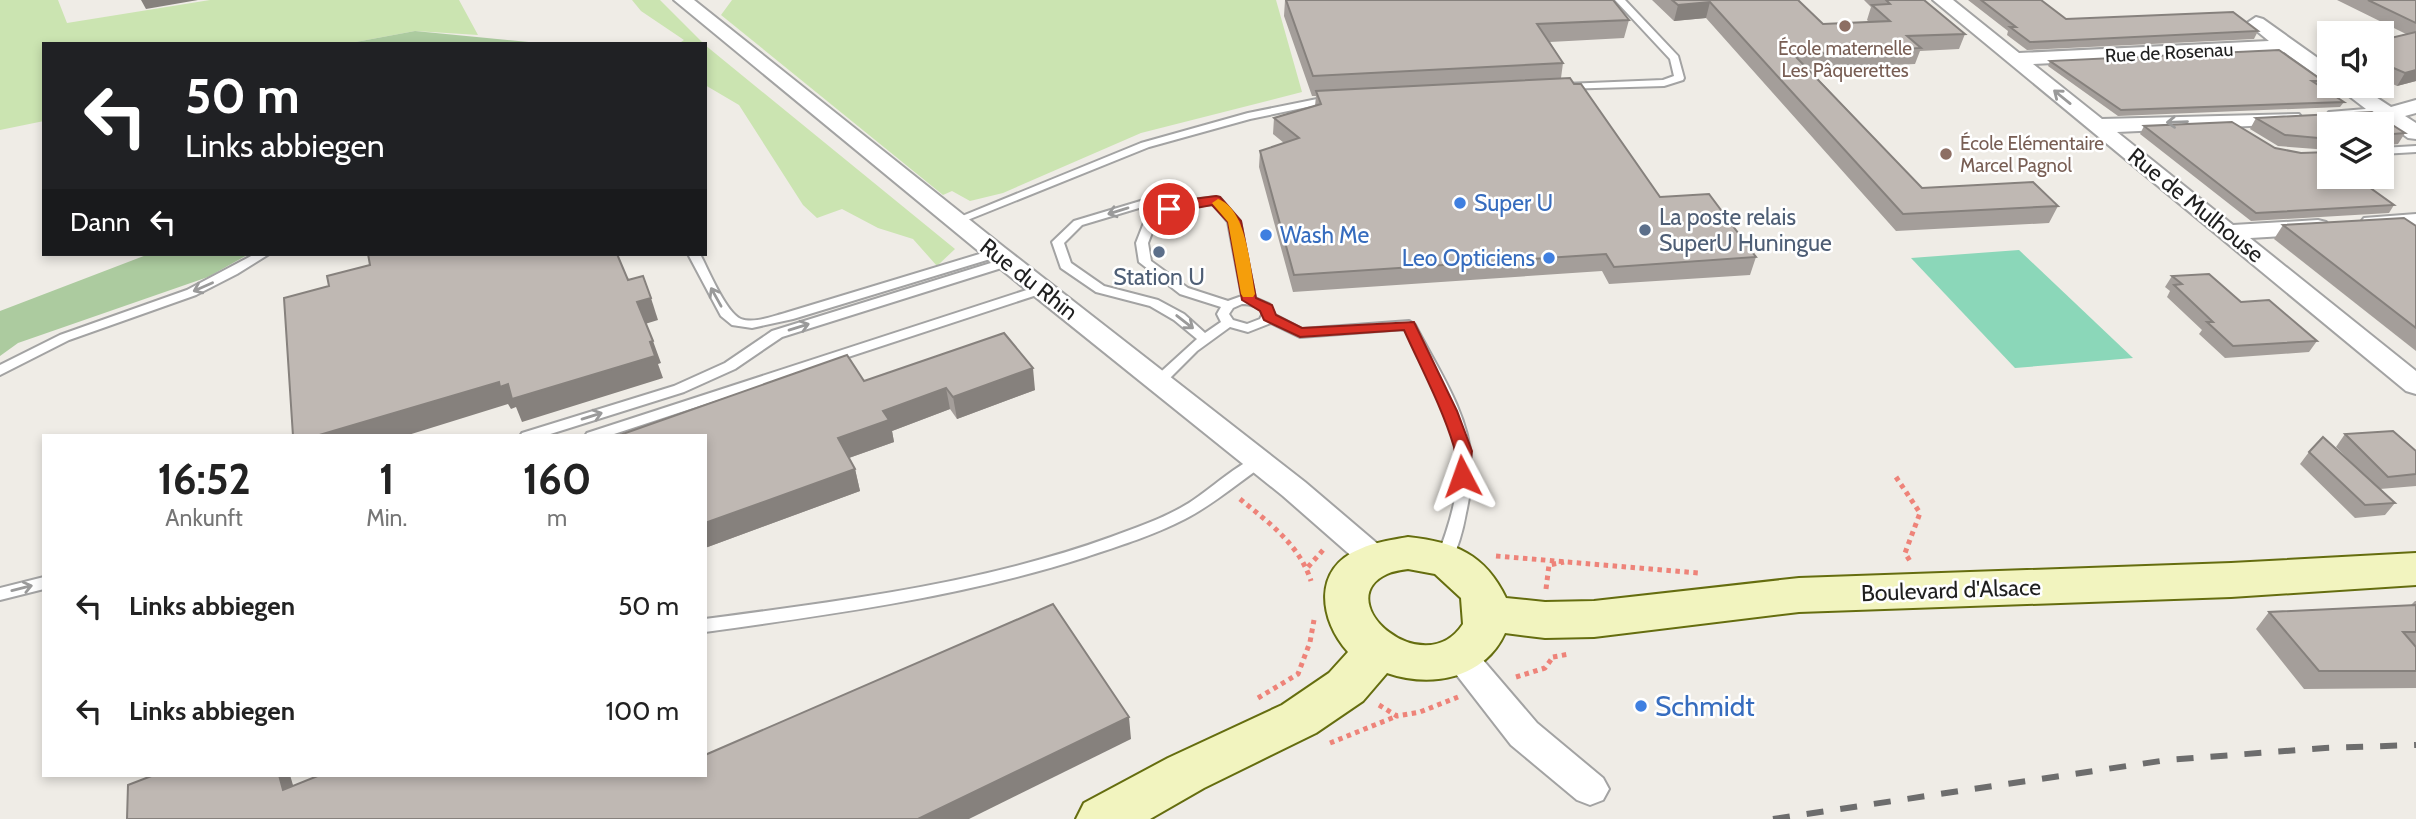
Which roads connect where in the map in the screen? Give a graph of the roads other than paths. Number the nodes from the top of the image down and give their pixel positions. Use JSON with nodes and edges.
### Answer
{"nodes":[{"id":1,"x":683,"y":0,"type":"edge"},
{"id":2,"x":1620,"y":0,"type":"edge"},
{"id":3,"x":1941,"y":0,"type":"edge"},
{"id":4,"x":2256,"y":23,"type":"dead end"},
{"id":5,"x":2285,"y":46,"type":"junction"},
{"id":6,"x":2016,"y":59,"type":"junction"},
{"id":7,"x":2317,"y":67,"type":"edge"},
{"id":8,"x":1555,"y":88,"type":"edge"},
{"id":9,"x":1338,"y":98,"type":"edge"},
{"id":10,"x":2364,"y":98,"type":"edge"},
{"id":11,"x":2416,"y":106,"type":"edge"},
{"id":12,"x":2386,"y":112,"type":"edge"},
{"id":13,"x":2394,"y":113,"type":"edge"},
{"id":14,"x":2317,"y":117,"type":"edge"},
{"id":15,"x":2394,"y":118,"type":"edge"},
{"id":16,"x":2226,"y":120,"type":"junction"},
{"id":17,"x":2098,"y":126,"type":"junction"},
{"id":18,"x":2416,"y":133,"type":"edge"},
{"id":19,"x":2247,"y":136,"type":"edge"},
{"id":20,"x":2416,"y":149,"type":"edge"},
{"id":21,"x":2394,"y":150,"type":"edge"},
{"id":22,"x":1185,"y":204,"type":"junction"},
{"id":23,"x":956,"y":221,"type":"junction"},
{"id":24,"x":2406,"y":226,"type":"edge"},
{"id":25,"x":2230,"y":232,"type":"junction"},
{"id":26,"x":259,"y":256,"type":"edge"},
{"id":27,"x":695,"y":256,"type":"edge"},
{"id":28,"x":1001,"y":257,"type":"junction"},
{"id":29,"x":1042,"y":289,"type":"junction"},
{"id":30,"x":1249,"y":300,"type":"junction"},
{"id":31,"x":1228,"y":305,"type":"junction"},
{"id":32,"x":1269,"y":317,"type":"junction"},
{"id":33,"x":1228,"y":323,"type":"junction"},
{"id":34,"x":1205,"y":339,"type":"junction"},
{"id":35,"x":0,"y":371,"type":"edge"},
{"id":36,"x":1158,"y":382,"type":"junction"},
{"id":37,"x":2416,"y":385,"type":"edge"},
{"id":38,"x":533,"y":434,"type":"edge"},
{"id":39,"x":598,"y":434,"type":"edge"},
{"id":40,"x":1259,"y":461,"type":"junction"},
{"id":41,"x":1375,"y":559,"type":"junction"},
{"id":42,"x":1444,"y":560,"type":"junction"},
{"id":43,"x":2416,"y":569,"type":"edge"},
{"id":44,"x":42,"y":584,"type":"edge"},
{"id":45,"x":0,"y":594,"type":"edge"},
{"id":46,"x":1488,"y":613,"type":"junction"},
{"id":47,"x":707,"y":626,"type":"edge"},
{"id":48,"x":1378,"y":651,"type":"junction"},
{"id":49,"x":1460,"y":656,"type":"junction"},
{"id":50,"x":1590,"y":789,"type":"dead end"},
{"id":51,"x":1102,"y":819,"type":"edge"}],
"edges":[{"from":1,"to":23,"type":"street","name":"Rue du Rhin"},
{"from":2,"to":8,"type":"lane"},
{"from":3,"to":6,"type":"street","name":"Rue de Mulhouse"},
{"from":4,"to":5,"type":"street","name":"Rue de Rosenau"},
{"from":5,"to":6,"type":"street","name":"Rue de Rosenau"},
{"from":5,"to":7,"type":"street"},
{"from":17,"to":6,"type":"street","name":"Rue de Mulhouse","one_way":true},
{"from":9,"to":23,"type":"lane"},
{"from":10,"to":12,"type":"street"},
{"from":11,"to":13,"type":"street"},
{"from":14,"to":16,"type":"street"},
{"from":15,"to":18,"type":"street"},
{"from":16,"to":17,"type":"street","one_way":true},
{"from":16,"to":19,"type":"lane"},
{"from":17,"to":25,"type":"street","name":"Rue de Mulhouse"},
{"from":20,"to":21,"type":"lane"},
{"from":22,"to":30,"type":"lane"},
{"from":22,"to":31,"type":"lane"},
{"from":22,"to":34,"type":"lane","one_way":true},
{"from":23,"to":28,"type":"street","name":"Rue du Rhin"},
{"from":24,"to":25,"type":"street"},
{"from":25,"to":37,"type":"street","name":"Rue de Mulhouse"},
{"from":26,"to":35,"type":"lane","one_way":true},
{"from":28,"to":27,"type":"lane","one_way":true},
{"from":28,"to":29,"type":"street","name":"Rue du Rhin"},
{"from":38,"to":28,"type":"lane","one_way":true},
{"from":29,"to":36,"type":"street","name":"Rue du Rhin"},
{"from":29,"to":39,"type":"lane"},
{"from":30,"to":31,"type":"lane"},
{"from":30,"to":32,"type":"lane"},
{"from":31,"to":33,"type":"lane"},
{"from":32,"to":33,"type":"lane"},
{"from":32,"to":42,"type":"lane"},
{"from":33,"to":34,"type":"lane"},
{"from":34,"to":36,"type":"lane"},
{"from":36,"to":40,"type":"street","name":"Rue du Rhin"},
{"from":40,"to":41,"type":"street","name":"Rue du Rhin"},
{"from":40,"to":47,"type":"lane"},
{"from":41,"to":42,"type":"main road"},
{"from":41,"to":48,"type":"main road"},
{"from":42,"to":46,"type":"main road"},
{"from":43,"to":46,"type":"main road","name":"Boulevard d'Alsace"},
{"from":45,"to":44,"type":"lane","one_way":true},
{"from":46,"to":49,"type":"main road"},
{"from":48,"to":49,"type":"main road"},
{"from":48,"to":51,"type":"main road"},
{"from":49,"to":50,"type":"street"}]}
